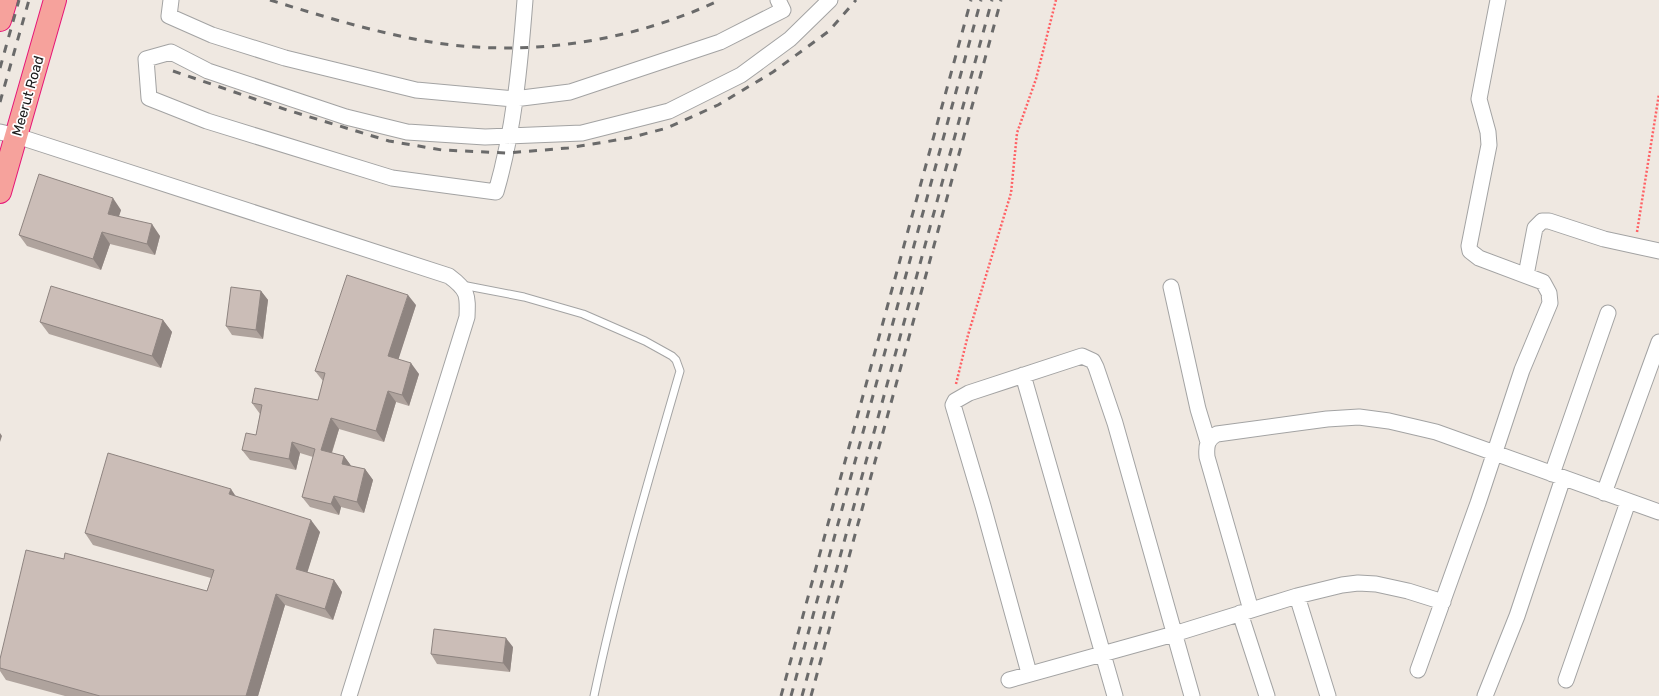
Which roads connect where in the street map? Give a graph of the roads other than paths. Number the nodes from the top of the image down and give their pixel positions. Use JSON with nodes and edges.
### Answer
{"nodes":[{"id":1,"x":6,"y":0,"type":"edge"},
{"id":2,"x":55,"y":0,"type":"edge"},
{"id":3,"x":171,"y":0,"type":"edge"},
{"id":4,"x":525,"y":0,"type":"edge"},
{"id":5,"x":778,"y":0,"type":"edge"},
{"id":6,"x":830,"y":0,"type":"edge"},
{"id":7,"x":1498,"y":0,"type":"edge"},
{"id":8,"x":0,"y":20,"type":"edge"},
{"id":9,"x":514,"y":99,"type":"junction"},
{"id":10,"x":8,"y":134,"type":"edge"},
{"id":11,"x":509,"y":137,"type":"junction"},
{"id":12,"x":0,"y":192,"type":"edge"},
{"id":13,"x":1659,"y":251,"type":"edge"},
{"id":14,"x":1526,"y":275,"type":"junction"},
{"id":15,"x":462,"y":285,"type":"junction"},
{"id":16,"x":1171,"y":287,"type":"dead end"},
{"id":17,"x":1608,"y":313,"type":"dead end"},
{"id":18,"x":1659,"y":342,"type":"edge"},
{"id":19,"x":1023,"y":375,"type":"junction"},
{"id":20,"x":1208,"y":442,"type":"junction"},
{"id":21,"x":1494,"y":454,"type":"junction"},
{"id":22,"x":1558,"y":476,"type":"junction"},
{"id":23,"x":1604,"y":492,"type":"junction"},
{"id":24,"x":1628,"y":502,"type":"junction"},
{"id":25,"x":1659,"y":512,"type":"edge"},
{"id":26,"x":1297,"y":596,"type":"junction"},
{"id":27,"x":1443,"y":602,"type":"junction"},
{"id":28,"x":1245,"y":611,"type":"junction"},
{"id":29,"x":1174,"y":634,"type":"junction"},
{"id":30,"x":1102,"y":654,"type":"junction"},
{"id":31,"x":1418,"y":670,"type":"dead end"},
{"id":32,"x":1029,"y":673,"type":"junction"},
{"id":33,"x":1009,"y":680,"type":"dead end"},
{"id":34,"x":1566,"y":680,"type":"dead end"},
{"id":35,"x":349,"y":696,"type":"edge"},
{"id":36,"x":594,"y":696,"type":"edge"},
{"id":37,"x":1115,"y":696,"type":"edge"},
{"id":38,"x":1192,"y":696,"type":"edge"},
{"id":39,"x":1267,"y":696,"type":"edge"},
{"id":40,"x":1328,"y":696,"type":"edge"},
{"id":41,"x":1485,"y":696,"type":"edge"}],
"edges":[{"from":1,"to":8,"type":"highway"},
{"from":2,"to":10,"type":"highway","name":"Meerut Road"},
{"from":3,"to":9,"type":"street"},
{"from":4,"to":9,"type":"street"},
{"from":5,"to":9,"type":"street"},
{"from":6,"to":11,"type":"street"},
{"from":7,"to":14,"type":"street"},
{"from":9,"to":11,"type":"street"},
{"from":10,"to":12,"type":"highway","name":"Meerut Road"},
{"from":10,"to":15,"type":"street"},
{"from":11,"to":11,"type":"street"},
{"from":13,"to":14,"type":"street"},
{"from":14,"to":21,"type":"street"},
{"from":15,"to":35,"type":"street"},
{"from":15,"to":36,"type":"lane"},
{"from":16,"to":20,"type":"street"},
{"from":17,"to":22,"type":"street"},
{"from":18,"to":23,"type":"street"},
{"from":19,"to":29,"type":"street"},
{"from":19,"to":30,"type":"street"},
{"from":19,"to":32,"type":"street"},
{"from":20,"to":21,"type":"street"},
{"from":20,"to":28,"type":"street"},
{"from":21,"to":22,"type":"street"},
{"from":21,"to":27,"type":"street"},
{"from":22,"to":23,"type":"street"},
{"from":22,"to":41,"type":"street"},
{"from":23,"to":24,"type":"street"},
{"from":24,"to":25,"type":"street"},
{"from":24,"to":34,"type":"street"},
{"from":26,"to":27,"type":"street"},
{"from":26,"to":28,"type":"street"},
{"from":26,"to":40,"type":"street"},
{"from":27,"to":31,"type":"street"},
{"from":28,"to":29,"type":"street"},
{"from":28,"to":39,"type":"street"},
{"from":29,"to":30,"type":"street"},
{"from":29,"to":38,"type":"street"},
{"from":30,"to":32,"type":"street"},
{"from":30,"to":37,"type":"street"},
{"from":32,"to":33,"type":"street"}]}
